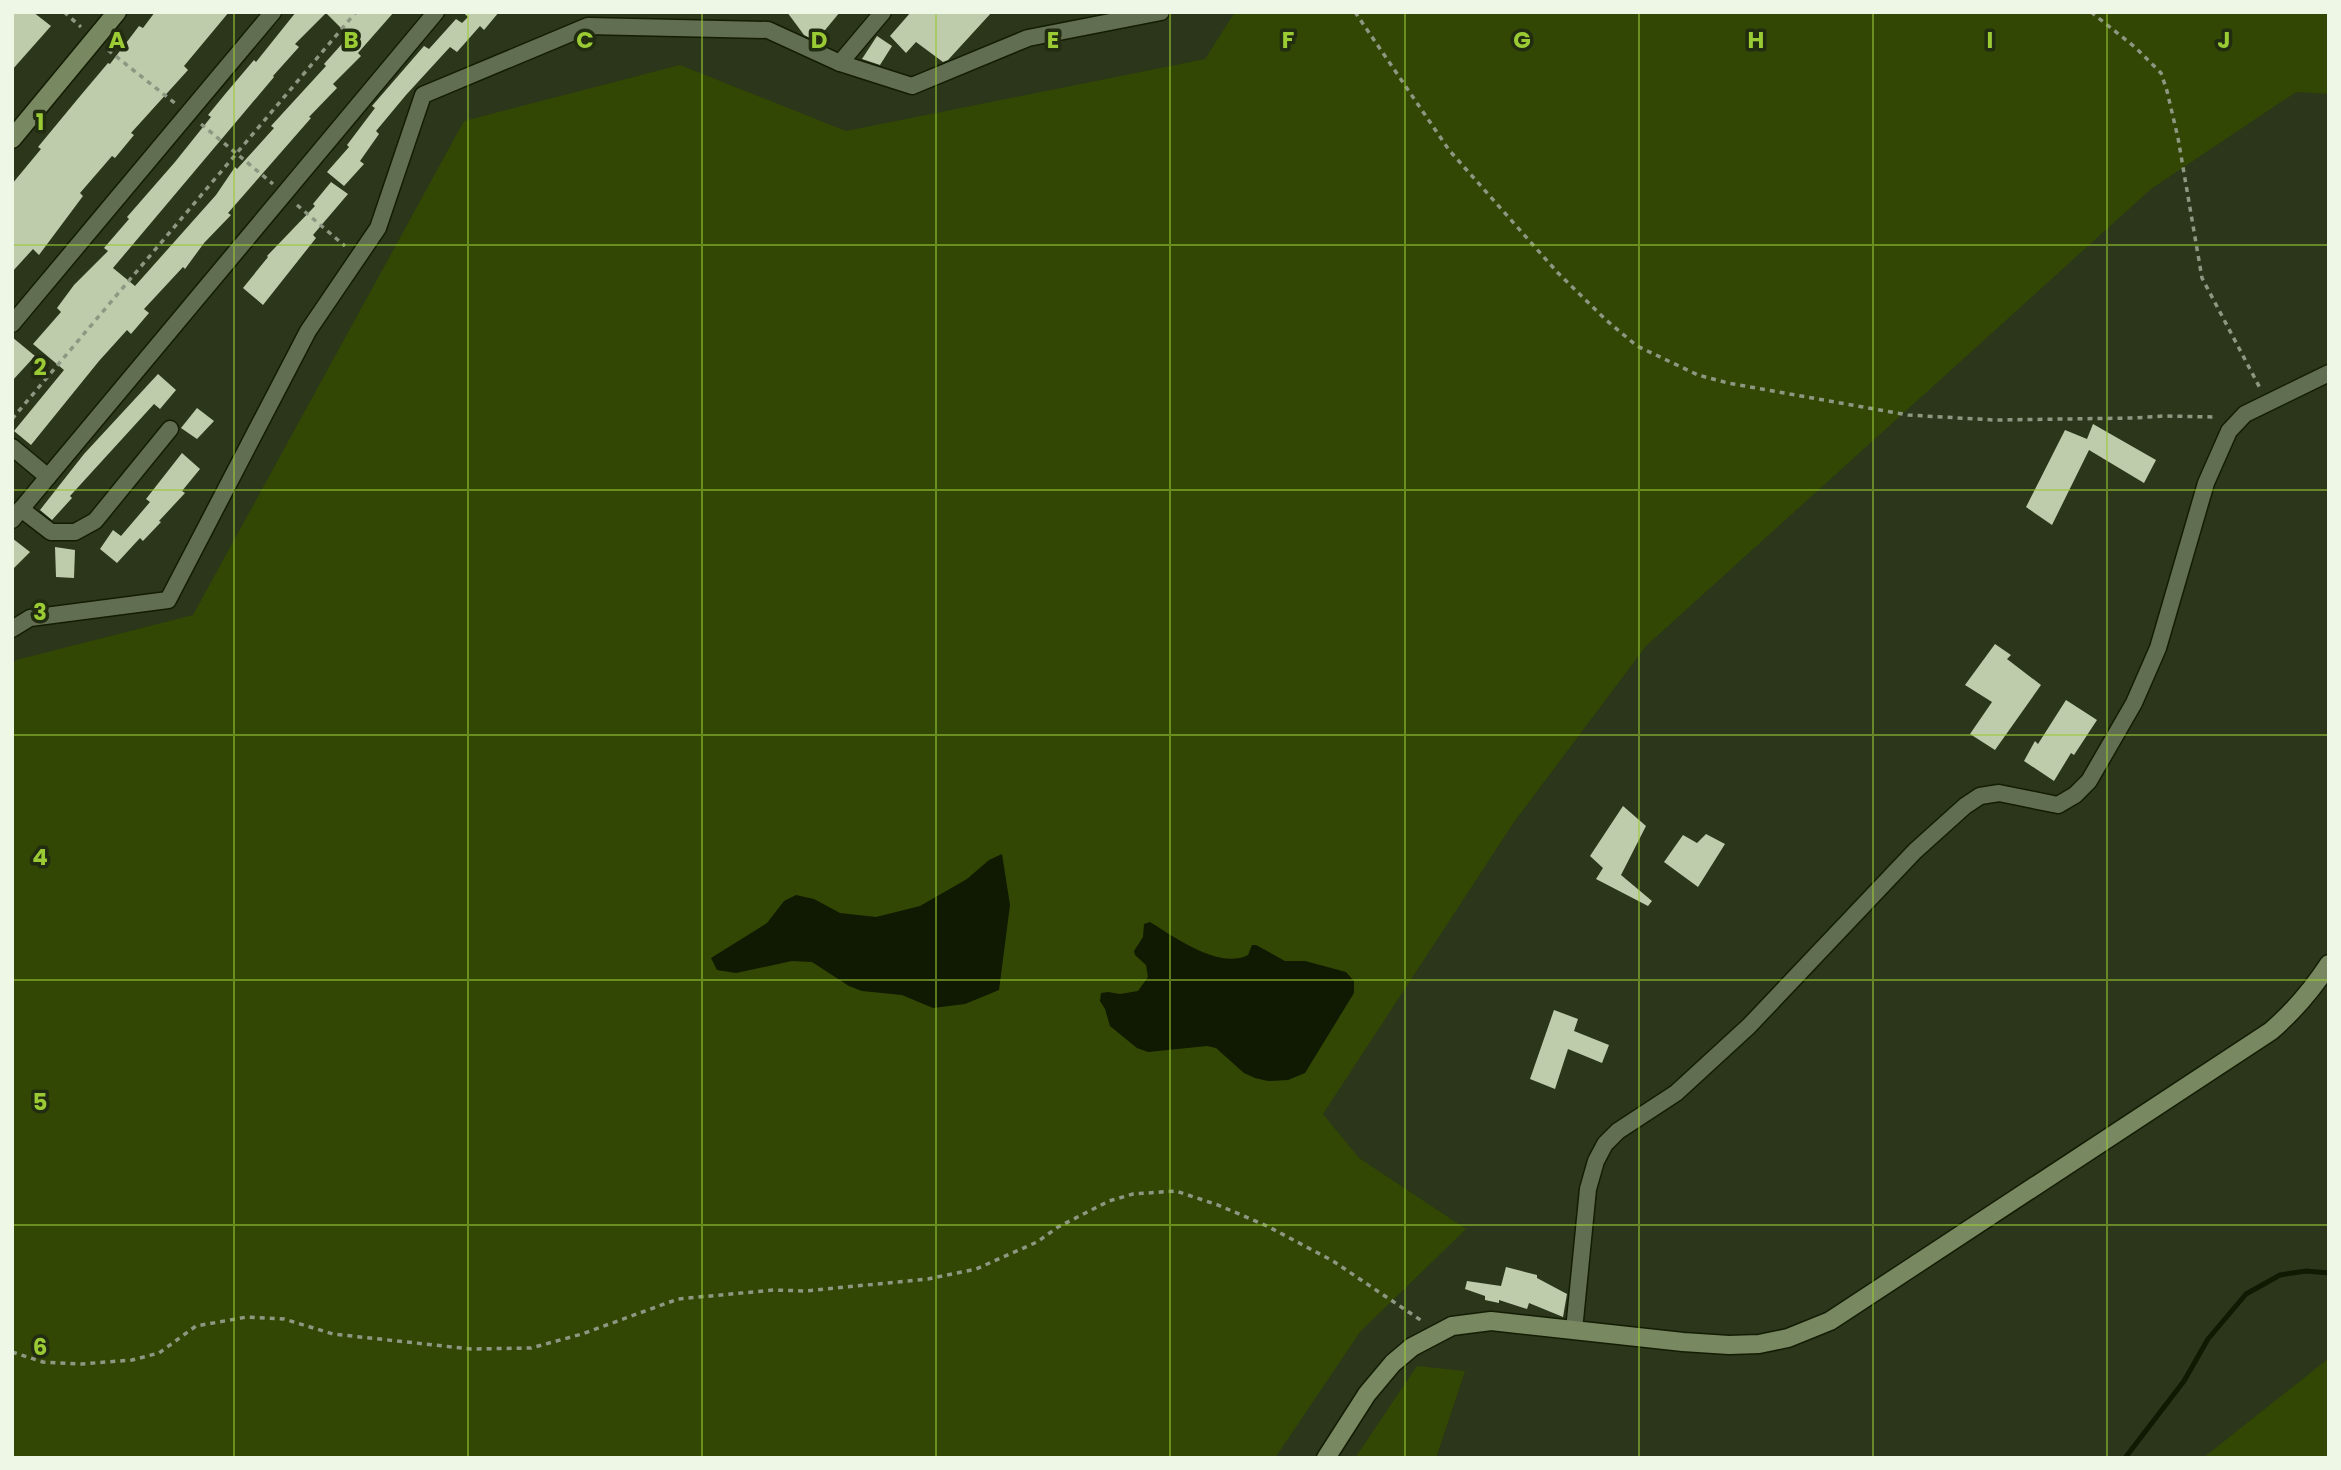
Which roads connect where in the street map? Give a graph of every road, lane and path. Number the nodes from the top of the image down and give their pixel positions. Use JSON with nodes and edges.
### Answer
{"nodes":[{"id":1,"x":64,"y":12,"type":"edge"},
{"id":2,"x":117,"y":12,"type":"edge"},
{"id":3,"x":273,"y":12,"type":"edge"},
{"id":4,"x":356,"y":12,"type":"edge"},
{"id":5,"x":436,"y":12,"type":"edge"},
{"id":6,"x":883,"y":12,"type":"edge"},
{"id":7,"x":1160,"y":12,"type":"edge"},
{"id":8,"x":1355,"y":12,"type":"edge"},
{"id":9,"x":2091,"y":12,"type":"edge"},
{"id":10,"x":95,"y":39,"type":"junction"},
{"id":11,"x":840,"y":64,"type":"junction"},
{"id":12,"x":188,"y":114,"type":"junction"},
{"id":13,"x":12,"y":139,"type":"edge"},
{"id":14,"x":236,"y":153,"type":"junction"},
{"id":15,"x":284,"y":194,"type":"junction"},
{"id":16,"x":348,"y":248,"type":"dead end"},
{"id":17,"x":12,"y":324,"type":"edge"},
{"id":18,"x":2329,"y":373,"type":"edge"},
{"id":19,"x":2267,"y":403,"type":"junction"},
{"id":20,"x":12,"y":419,"type":"edge"},
{"id":21,"x":2236,"y":421,"type":"junction"},
{"id":22,"x":170,"y":429,"type":"dead end"},
{"id":23,"x":12,"y":447,"type":"edge"},
{"id":24,"x":48,"y":477,"type":"junction"},
{"id":25,"x":17,"y":514,"type":"edge"},
{"id":26,"x":12,"y":629,"type":"edge"},
{"id":27,"x":2329,"y":964,"type":"edge"},
{"id":28,"x":1574,"y":1331,"type":"junction"},
{"id":29,"x":1438,"y":1332,"type":"junction"},
{"id":30,"x":12,"y":1352,"type":"edge"},
{"id":31,"x":1326,"y":1458,"type":"edge"}],
"edges":[{"from":1,"to":10,"type":"path"},
{"from":2,"to":10,"type":"street"},
{"from":3,"to":12,"type":"street"},
{"from":4,"to":14,"type":"path"},
{"from":5,"to":15,"type":"street"},
{"from":6,"to":11,"type":"street"},
{"from":7,"to":11,"type":"street"},
{"from":8,"to":21,"type":"path"},
{"from":9,"to":19,"type":"path"},
{"from":10,"to":12,"type":"path"},
{"from":10,"to":13,"type":"street"},
{"from":11,"to":26,"type":"street"},
{"from":12,"to":14,"type":"path"},
{"from":12,"to":17,"type":"street"},
{"from":14,"to":15,"type":"path"},
{"from":14,"to":20,"type":"path"},
{"from":15,"to":16,"type":"path"},
{"from":15,"to":24,"type":"street"},
{"from":18,"to":19,"type":"street"},
{"from":19,"to":21,"type":"street"},
{"from":21,"to":28,"type":"street"},
{"from":22,"to":25,"type":"street"},
{"from":23,"to":24,"type":"street"},
{"from":24,"to":25,"type":"street"},
{"from":27,"to":28,"type":"street"},
{"from":28,"to":29,"type":"street"},
{"from":29,"to":30,"type":"path"},
{"from":29,"to":31,"type":"street"}]}
